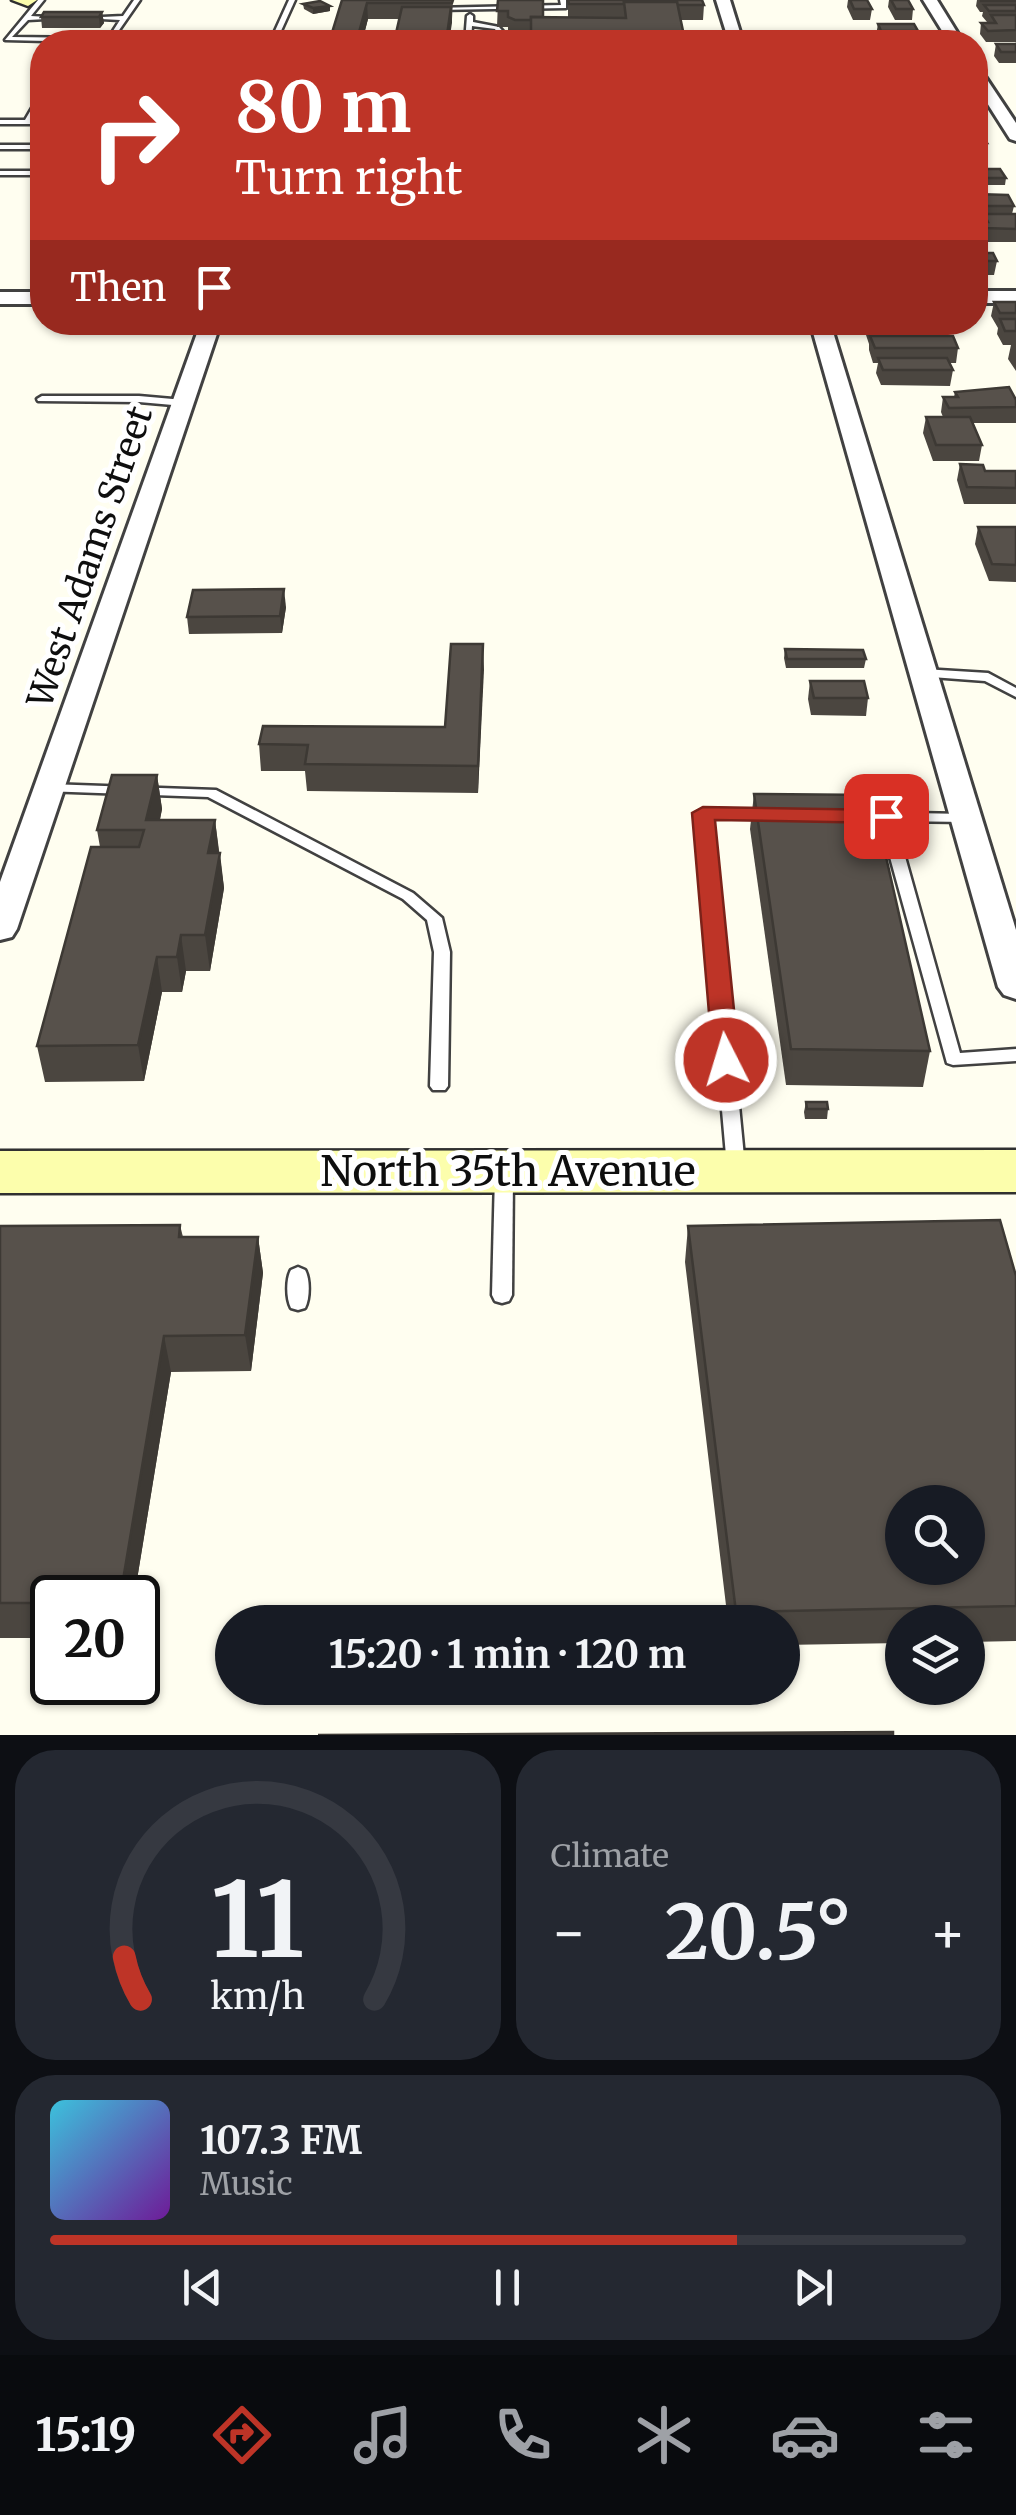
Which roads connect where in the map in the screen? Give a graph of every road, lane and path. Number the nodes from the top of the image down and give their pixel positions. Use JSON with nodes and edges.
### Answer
{"nodes":[{"id":1,"x":41,"y":0,"type":"edge"},
{"id":2,"x":137,"y":0,"type":"edge"},
{"id":3,"x":292,"y":0,"type":"edge"},
{"id":4,"x":723,"y":0,"type":"edge"},
{"id":5,"x":930,"y":0,"type":"edge"},
{"id":6,"x":564,"y":4,"type":"edge"},
{"id":7,"x":25,"y":6,"type":"edge"},
{"id":8,"x":424,"y":8,"type":"edge"},
{"id":9,"x":458,"y":8,"type":"junction"},
{"id":10,"x":471,"y":12,"type":"junction"},
{"id":11,"x":125,"y":18,"type":"junction"},
{"id":12,"x":470,"y":24,"type":"junction"},
{"id":13,"x":0,"y":27,"type":"edge"},
{"id":14,"x":17,"y":27,"type":"junction"},
{"id":15,"x":117,"y":30,"type":"edge"},
{"id":16,"x":278,"y":30,"type":"edge"},
{"id":17,"x":469,"y":30,"type":"edge"},
{"id":18,"x":500,"y":30,"type":"edge"},
{"id":19,"x":732,"y":30,"type":"edge"},
{"id":20,"x":949,"y":30,"type":"edge"},
{"id":21,"x":7,"y":38,"type":"junction"},
{"id":22,"x":30,"y":39,"type":"edge"},
{"id":23,"x":0,"y":48,"type":"edge"},
{"id":24,"x":988,"y":92,"type":"edge"},
{"id":25,"x":30,"y":116,"type":"edge"},
{"id":26,"x":0,"y":122,"type":"edge"},
{"id":27,"x":26,"y":122,"type":"junction"},
{"id":28,"x":30,"y":122,"type":"edge"},
{"id":29,"x":1016,"y":136,"type":"edge"},
{"id":30,"x":0,"y":147,"type":"edge"},
{"id":31,"x":30,"y":147,"type":"edge"},
{"id":32,"x":30,"y":164,"type":"edge"},
{"id":33,"x":0,"y":173,"type":"edge"},
{"id":34,"x":24,"y":173,"type":"junction"},
{"id":35,"x":30,"y":173,"type":"edge"},
{"id":36,"x":988,"y":297,"type":"edge"},
{"id":37,"x":1016,"y":297,"type":"edge"},
{"id":38,"x":0,"y":298,"type":"edge"},
{"id":39,"x":30,"y":298,"type":"edge"},
{"id":40,"x":207,"y":335,"type":"edge"},
{"id":41,"x":824,"y":335,"type":"edge"},
{"id":42,"x":42,"y":399,"type":"dead end"},
{"id":43,"x":184,"y":404,"type":"junction"},
{"id":44,"x":924,"y":672,"type":"junction"},
{"id":45,"x":1016,"y":693,"type":"edge"},
{"id":46,"x":49,"y":788,"type":"junction"},
{"id":47,"x":794,"y":815,"type":"edge"},
{"id":48,"x":831,"y":815,"type":"edge"},
{"id":49,"x":886,"y":816,"type":"junction"},
{"id":50,"x":966,"y":818,"type":"junction"},
{"id":51,"x":0,"y":929,"type":"edge"},
{"id":52,"x":1016,"y":986,"type":"edge"},
{"id":53,"x":1016,"y":1056,"type":"edge"},
{"id":54,"x":439,"y":1086,"type":"dead end"},
{"id":55,"x":1016,"y":1170,"type":"edge"},
{"id":56,"x":737,"y":1171,"type":"junction"},
{"id":57,"x":0,"y":1172,"type":"edge"},
{"id":58,"x":504,"y":1172,"type":"junction"},
{"id":59,"x":298,"y":1274,"type":"dead end"},
{"id":60,"x":502,"y":1295,"type":"dead end"},
{"id":61,"x":298,"y":1302,"type":"dead end"}],
"edges":[{"from":1,"to":7,"type":"lane"},
{"from":2,"to":11,"type":"lane"},
{"from":3,"to":16,"type":"lane"},
{"from":4,"to":19,"type":"street"},
{"from":5,"to":20,"type":"street"},
{"from":6,"to":9,"type":"lane"},
{"from":6,"to":10,"type":"lane"},
{"from":7,"to":11,"type":"lane"},
{"from":7,"to":14,"type":"lane"},
{"from":8,"to":9,"type":"lane"},
{"from":9,"to":10,"type":"lane"},
{"from":10,"to":12,"type":"lane"},
{"from":11,"to":15,"type":"lane"},
{"from":12,"to":17,"type":"lane"},
{"from":12,"to":18,"type":"lane"},
{"from":13,"to":14,"type":"lane"},
{"from":14,"to":21,"type":"lane"},
{"from":21,"to":22,"type":"lane"},
{"from":21,"to":23,"type":"lane"},
{"from":24,"to":29,"type":"street"},
{"from":25,"to":27,"type":"lane"},
{"from":26,"to":27,"type":"lane"},
{"from":27,"to":28,"type":"lane"},
{"from":30,"to":31,"type":"lane"},
{"from":32,"to":34,"type":"lane"},
{"from":33,"to":34,"type":"lane"},
{"from":34,"to":35,"type":"lane"},
{"from":36,"to":37,"type":"street"},
{"from":38,"to":39,"type":"street"},
{"from":40,"to":43,"type":"street","name":"West Adams Street"},
{"from":41,"to":44,"type":"street"},
{"from":42,"to":43,"type":"lane"},
{"from":43,"to":46,"type":"street","name":"West Adams Street"},
{"from":44,"to":45,"type":"lane"},
{"from":44,"to":50,"type":"street"},
{"from":46,"to":51,"type":"street","name":"West Adams Street"},
{"from":46,"to":54,"type":"lane"},
{"from":47,"to":56,"type":"lane"},
{"from":48,"to":49,"type":"lane"},
{"from":49,"to":50,"type":"lane"},
{"from":49,"to":53,"type":"lane"},
{"from":50,"to":52,"type":"street"},
{"from":55,"to":56,"type":"main road","name":"North 35th Avenue"},
{"from":56,"to":58,"type":"main road","name":"North 35th Avenue"},
{"from":57,"to":58,"type":"main road","name":"North 35th Avenue"},
{"from":58,"to":60,"type":"lane"},
{"from":59,"to":61,"type":"lane"}]}
